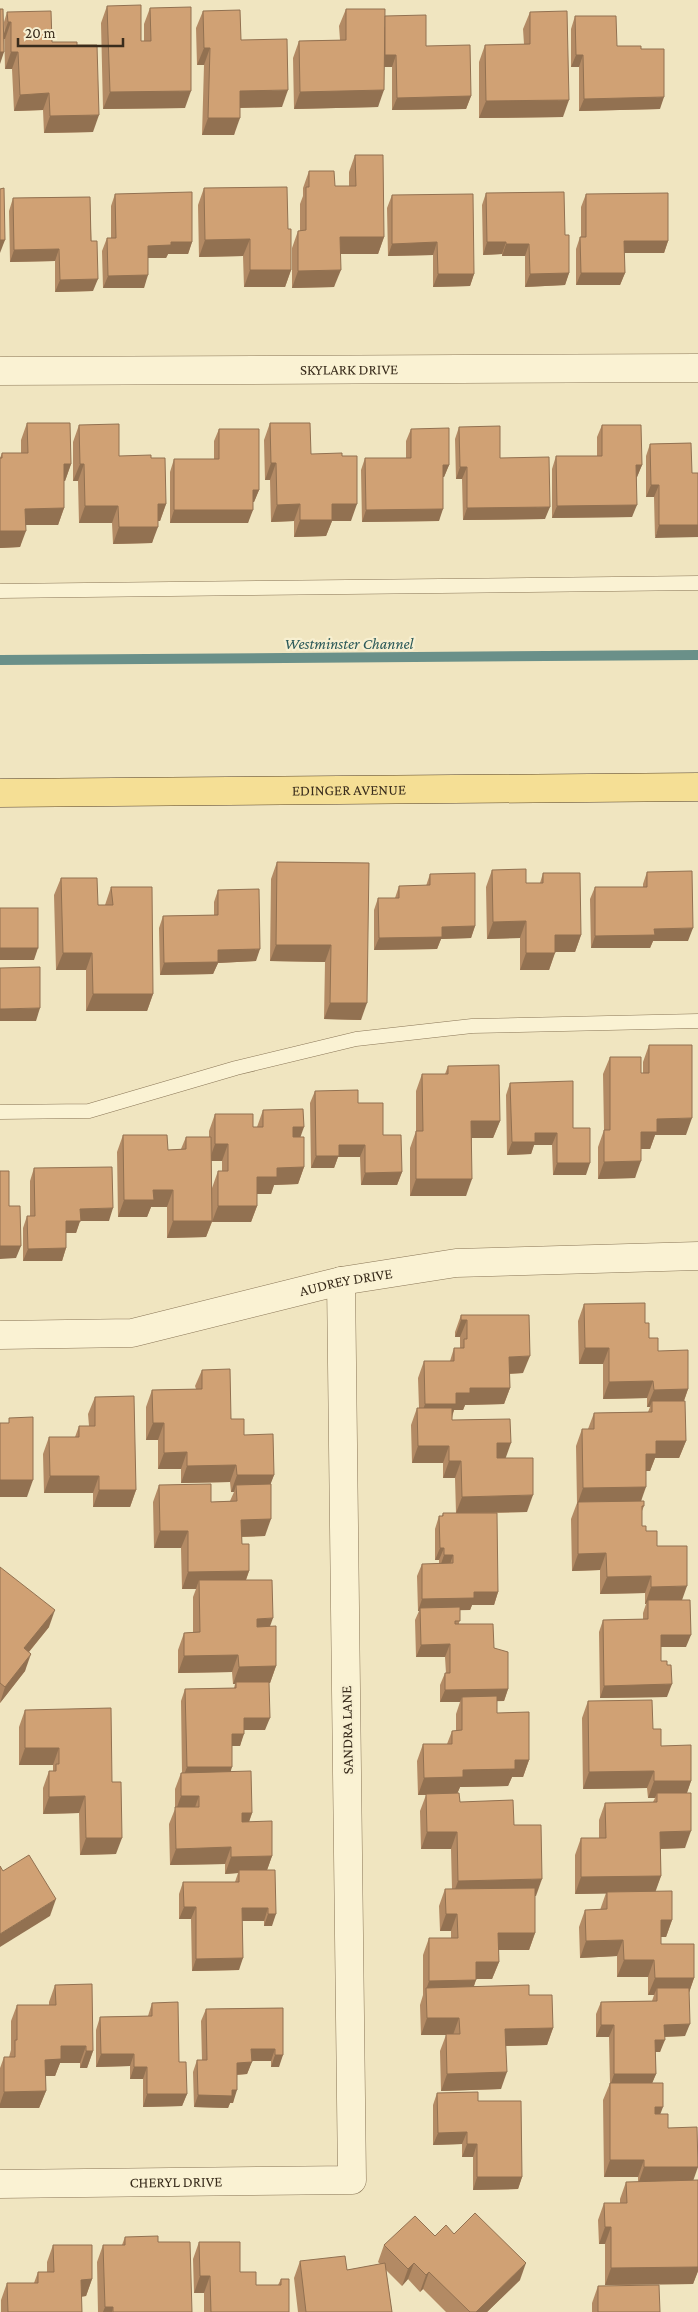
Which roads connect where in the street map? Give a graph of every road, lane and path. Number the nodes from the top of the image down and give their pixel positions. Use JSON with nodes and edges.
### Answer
{"nodes":[{"id":1,"x":698,"y":368,"type":"edge"},
{"id":2,"x":0,"y":370,"type":"edge"},
{"id":3,"x":698,"y":583,"type":"edge"},
{"id":4,"x":0,"y":591,"type":"edge"},
{"id":5,"x":698,"y":787,"type":"edge"},
{"id":6,"x":0,"y":793,"type":"edge"},
{"id":7,"x":698,"y":1021,"type":"edge"},
{"id":8,"x":0,"y":1112,"type":"edge"},
{"id":9,"x":698,"y":1256,"type":"edge"},
{"id":10,"x":341,"y":1281,"type":"junction"},
{"id":11,"x":0,"y":1336,"type":"edge"},
{"id":12,"x":352,"y":2180,"type":"joint"},
{"id":13,"x":0,"y":2184,"type":"edge"}],
"edges":[{"from":1,"to":2,"type":"street","name":"SKYLARK DRIVE"},
{"from":3,"to":4,"type":"lane"},
{"from":5,"to":6,"type":"main road","name":"EDINGER AVENUE"},
{"from":7,"to":8,"type":"lane"},
{"from":9,"to":10,"type":"street","name":"AUDREY DRIVE"},
{"from":10,"to":11,"type":"street","name":"AUDREY DRIVE"},
{"from":10,"to":12,"type":"street","name":"SANDRA LANE"},
{"from":12,"to":13,"type":"street","name":"CHERYL DRIVE"}]}
